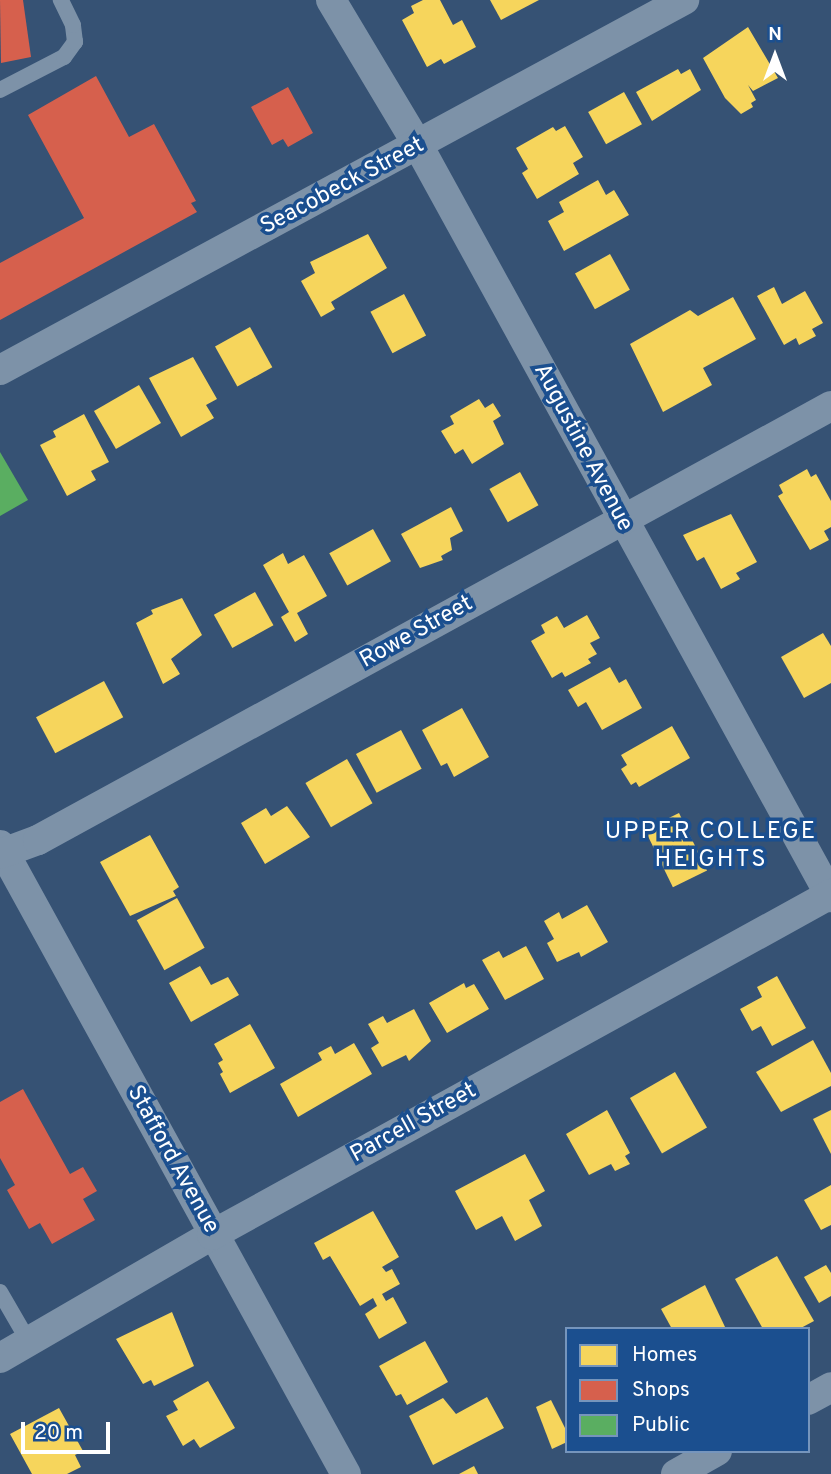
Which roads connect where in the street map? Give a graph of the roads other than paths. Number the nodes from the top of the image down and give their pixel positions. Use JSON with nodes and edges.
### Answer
{"nodes":[{"id":1,"x":61,"y":0,"type":"edge"},
{"id":2,"x":331,"y":0,"type":"edge"},
{"id":3,"x":684,"y":0,"type":"edge"},
{"id":4,"x":0,"y":89,"type":"edge"},
{"id":5,"x":419,"y":147,"type":"junction"},
{"id":6,"x":0,"y":370,"type":"edge"},
{"id":7,"x":831,"y":406,"type":"edge"},
{"id":8,"x":621,"y":521,"type":"junction"},
{"id":9,"x":1,"y":851,"type":"edge"},
{"id":10,"x":831,"y":895,"type":"edge"},
{"id":11,"x":212,"y":1235,"type":"junction"},
{"id":12,"x":0,"y":1292,"type":"edge"},
{"id":13,"x":29,"y":1342,"type":"junction"},
{"id":14,"x":0,"y":1358,"type":"edge"},
{"id":15,"x":831,"y":1387,"type":"edge"},
{"id":16,"x":810,"y":1399,"type":"edge"},
{"id":17,"x":713,"y":1453,"type":"edge"},
{"id":18,"x":346,"y":1474,"type":"edge"},
{"id":19,"x":676,"y":1474,"type":"edge"}],
"edges":[{"from":1,"to":4,"type":"lane"},
{"from":2,"to":5,"type":"street","name":"Augustine Avenue"},
{"from":3,"to":5,"type":"street","name":"Seacobeck Street"},
{"from":5,"to":6,"type":"street","name":"Seacobeck Street"},
{"from":5,"to":8,"type":"street","name":"Augustine Avenue"},
{"from":7,"to":8,"type":"street","name":"Rowe Street"},
{"from":8,"to":9,"type":"street","name":"Rowe Street"},
{"from":8,"to":10,"type":"street","name":"Augustine Avenue"},
{"from":9,"to":11,"type":"street","name":"Stafford Avenue"},
{"from":10,"to":11,"type":"street","name":"Parcell Street"},
{"from":11,"to":13,"type":"street","name":"Parcell Street"},
{"from":11,"to":18,"type":"street","name":"Stafford Avenue"},
{"from":12,"to":13,"type":"lane"},
{"from":13,"to":14,"type":"street","name":"Parcell Street"},
{"from":15,"to":16,"type":"street"},
{"from":17,"to":19,"type":"street"}]}
